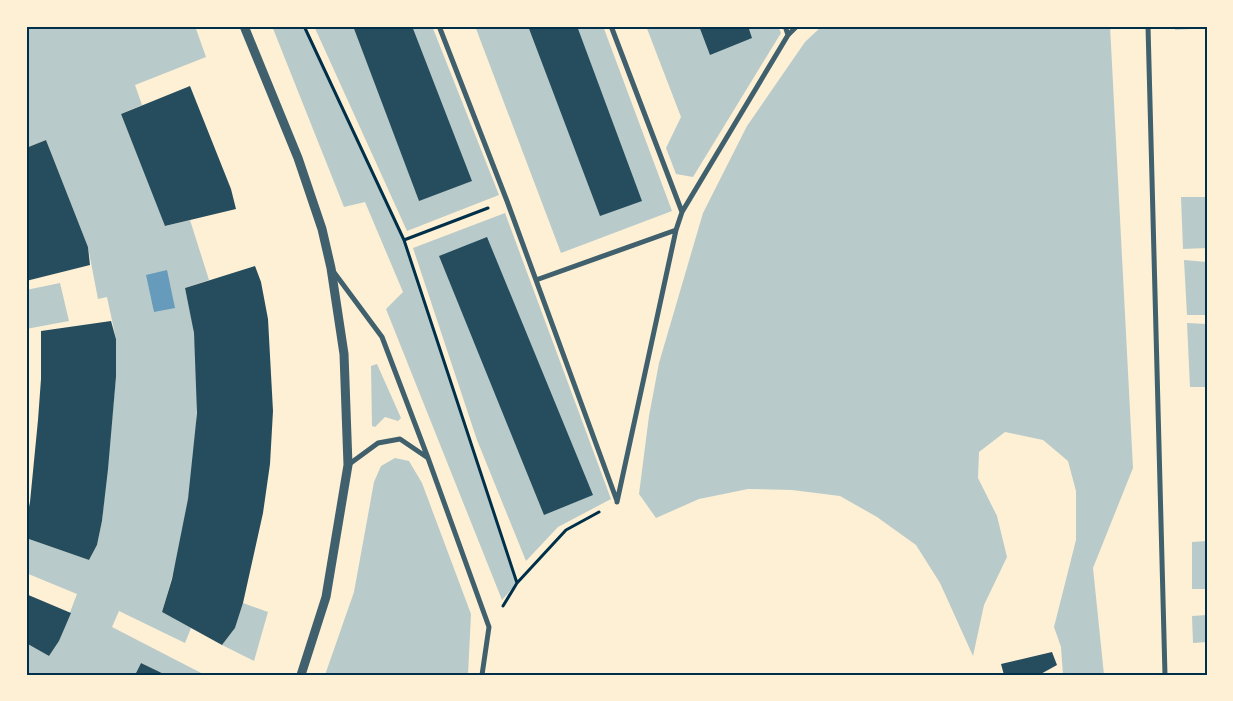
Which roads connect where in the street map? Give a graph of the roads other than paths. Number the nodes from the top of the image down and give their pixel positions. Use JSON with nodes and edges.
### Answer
{"nodes":[{"id":1,"x":244,"y":26,"type":"edge"},
{"id":2,"x":611,"y":26,"type":"edge"},
{"id":3,"x":785,"y":26,"type":"edge"},
{"id":4,"x":797,"y":26,"type":"edge"},
{"id":5,"x":1148,"y":26,"type":"edge"},
{"id":6,"x":441,"y":28,"type":"edge"},
{"id":7,"x":788,"y":35,"type":"junction"},
{"id":8,"x":682,"y":212,"type":"junction"},
{"id":9,"x":676,"y":230,"type":"junction"},
{"id":10,"x":330,"y":268,"type":"junction"},
{"id":11,"x":536,"y":280,"type":"junction"},
{"id":12,"x":428,"y":458,"type":"junction"},
{"id":13,"x":348,"y":465,"type":"junction"},
{"id":14,"x":302,"y":675,"type":"edge"},
{"id":15,"x":482,"y":675,"type":"edge"},
{"id":16,"x":1165,"y":675,"type":"edge"}],
"edges":[{"from":1,"to":10,"type":"street"},
{"from":2,"to":8,"type":"street"},
{"from":3,"to":7,"type":"street"},
{"from":4,"to":7,"type":"street"},
{"from":5,"to":16,"type":"street"},
{"from":6,"to":11,"type":"street"},
{"from":7,"to":8,"type":"street"},
{"from":8,"to":9,"type":"street"},
{"from":9,"to":11,"type":"street"},
{"from":9,"to":11,"type":"street"},
{"from":10,"to":12,"type":"street"},
{"from":10,"to":13,"type":"street"},
{"from":12,"to":13,"type":"street"},
{"from":12,"to":15,"type":"street"},
{"from":13,"to":14,"type":"street"}]}
